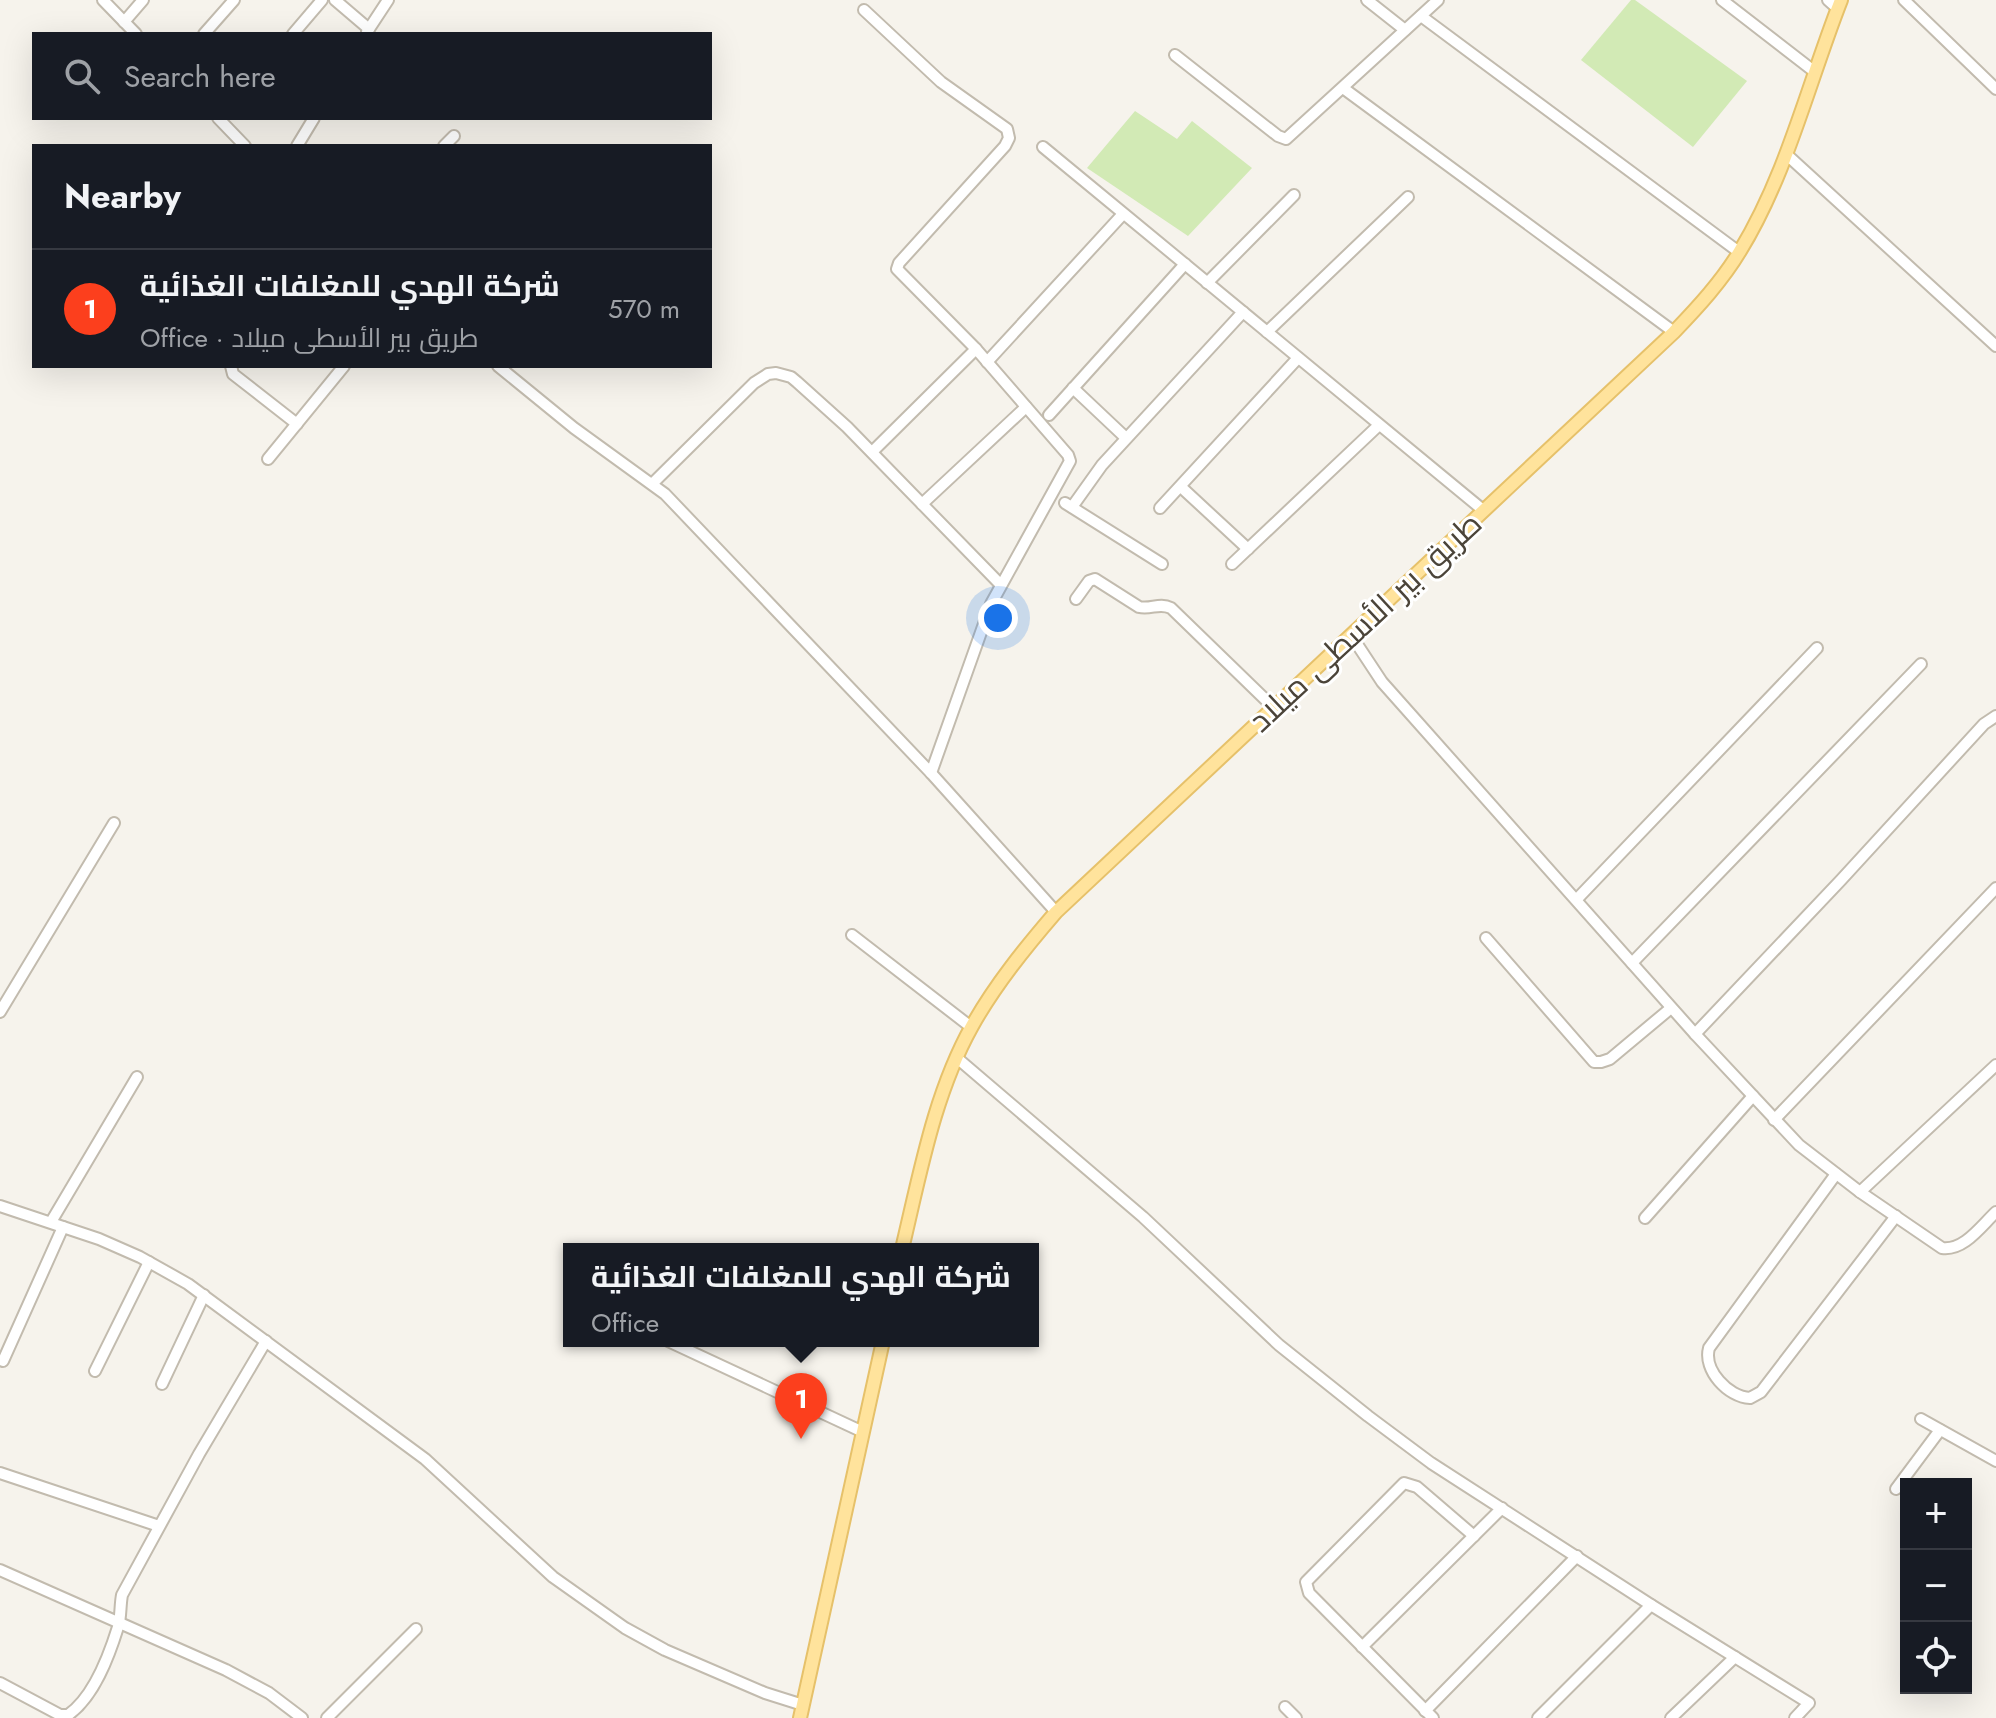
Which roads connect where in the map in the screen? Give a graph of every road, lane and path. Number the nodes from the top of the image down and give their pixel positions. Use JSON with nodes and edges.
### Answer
{"nodes":[{"id":1,"x":103,"y":0,"type":"edge"},
{"id":2,"x":143,"y":0,"type":"edge"},
{"id":3,"x":234,"y":0,"type":"edge"},
{"id":4,"x":322,"y":0,"type":"edge"},
{"id":5,"x":335,"y":0,"type":"edge"},
{"id":6,"x":388,"y":0,"type":"edge"},
{"id":7,"x":1367,"y":0,"type":"edge"},
{"id":8,"x":1438,"y":0,"type":"edge"},
{"id":9,"x":1722,"y":0,"type":"edge"},
{"id":10,"x":1904,"y":0,"type":"edge"},
{"id":11,"x":1835,"y":3,"type":"edge"},
{"id":12,"x":864,"y":10,"type":"dead end"},
{"id":13,"x":1421,"y":16,"type":"junction"},
{"id":14,"x":124,"y":22,"type":"junction"},
{"id":15,"x":1405,"y":30,"type":"junction"},
{"id":16,"x":367,"y":31,"type":"edge"},
{"id":17,"x":134,"y":32,"type":"edge"},
{"id":18,"x":206,"y":32,"type":"edge"},
{"id":19,"x":295,"y":32,"type":"edge"},
{"id":20,"x":1175,"y":55,"type":"dead end"},
{"id":21,"x":1815,"y":72,"type":"junction"},
{"id":22,"x":1343,"y":88,"type":"junction"},
{"id":23,"x":1996,"y":89,"type":"edge"},
{"id":24,"x":221,"y":120,"type":"edge"},
{"id":25,"x":313,"y":120,"type":"edge"},
{"id":26,"x":454,"y":136,"type":"dead end"},
{"id":27,"x":243,"y":144,"type":"edge"},
{"id":28,"x":298,"y":144,"type":"edge"},
{"id":29,"x":446,"y":144,"type":"edge"},
{"id":30,"x":1043,"y":147,"type":"dead end"},
{"id":31,"x":1786,"y":154,"type":"junction"},
{"id":32,"x":1294,"y":195,"type":"dead end"},
{"id":33,"x":1408,"y":197,"type":"dead end"},
{"id":34,"x":1123,"y":214,"type":"junction"},
{"id":35,"x":1739,"y":252,"type":"junction"},
{"id":36,"x":1185,"y":264,"type":"junction"},
{"id":37,"x":1207,"y":283,"type":"junction"},
{"id":38,"x":1243,"y":312,"type":"junction"},
{"id":39,"x":1267,"y":332,"type":"junction"},
{"id":40,"x":1674,"y":332,"type":"junction"},
{"id":41,"x":1996,"y":346,"type":"edge"},
{"id":42,"x":976,"y":349,"type":"junction"},
{"id":43,"x":1298,"y":358,"type":"junction"},
{"id":44,"x":987,"y":362,"type":"junction"},
{"id":45,"x":232,"y":368,"type":"edge"},
{"id":46,"x":342,"y":368,"type":"edge"},
{"id":47,"x":500,"y":368,"type":"edge"},
{"id":48,"x":1073,"y":388,"type":"junction"},
{"id":49,"x":1026,"y":407,"type":"junction"},
{"id":50,"x":1049,"y":415,"type":"dead end"},
{"id":51,"x":297,"y":424,"type":"junction"},
{"id":52,"x":1379,"y":425,"type":"junction"},
{"id":53,"x":1126,"y":438,"type":"junction"},
{"id":54,"x":872,"y":452,"type":"junction"},
{"id":55,"x":268,"y":459,"type":"dead end"},
{"id":56,"x":653,"y":483,"type":"junction"},
{"id":57,"x":1181,"y":487,"type":"junction"},
{"id":58,"x":922,"y":504,"type":"junction"},
{"id":59,"x":1160,"y":508,"type":"dead end"},
{"id":60,"x":1483,"y":510,"type":"junction"},
{"id":61,"x":1248,"y":549,"type":"junction"},
{"id":62,"x":1162,"y":564,"type":"dead end"},
{"id":63,"x":1232,"y":564,"type":"dead end"},
{"id":64,"x":1000,"y":584,"type":"junction"},
{"id":65,"x":1076,"y":599,"type":"dead end"},
{"id":66,"x":1351,"y":635,"type":"junction"},
{"id":67,"x":1817,"y":648,"type":"dead end"},
{"id":68,"x":1921,"y":664,"type":"dead end"},
{"id":69,"x":1274,"y":708,"type":"junction"},
{"id":70,"x":1996,"y":716,"type":"edge"},
{"id":71,"x":931,"y":773,"type":"junction"},
{"id":72,"x":114,"y":823,"type":"dead end"},
{"id":73,"x":1996,"y":888,"type":"edge"},
{"id":74,"x":1577,"y":899,"type":"junction"},
{"id":75,"x":1056,"y":912,"type":"junction"},
{"id":76,"x":852,"y":935,"type":"dead end"},
{"id":77,"x":1486,"y":938,"type":"dead end"},
{"id":78,"x":1632,"y":963,"type":"junction"},
{"id":79,"x":1671,"y":1008,"type":"junction"},
{"id":80,"x":0,"y":1012,"type":"edge"},
{"id":81,"x":971,"y":1027,"type":"junction"},
{"id":82,"x":1695,"y":1034,"type":"junction"},
{"id":83,"x":957,"y":1058,"type":"junction"},
{"id":84,"x":1996,"y":1065,"type":"edge"},
{"id":85,"x":137,"y":1077,"type":"dead end"},
{"id":86,"x":1753,"y":1096,"type":"junction"},
{"id":87,"x":1774,"y":1120,"type":"junction"},
{"id":88,"x":1836,"y":1174,"type":"junction"},
{"id":89,"x":1860,"y":1192,"type":"junction"},
{"id":90,"x":0,"y":1206,"type":"edge"},
{"id":91,"x":1996,"y":1212,"type":"edge"},
{"id":92,"x":1896,"y":1216,"type":"junction"},
{"id":93,"x":1645,"y":1218,"type":"dead end"},
{"id":94,"x":51,"y":1222,"type":"junction"},
{"id":95,"x":63,"y":1227,"type":"junction"},
{"id":96,"x":903,"y":1243,"type":"edge"},
{"id":97,"x":149,"y":1262,"type":"junction"},
{"id":98,"x":204,"y":1295,"type":"junction"},
{"id":99,"x":266,"y":1341,"type":"junction"},
{"id":100,"x":681,"y":1347,"type":"edge"},
{"id":101,"x":882,"y":1347,"type":"edge"},
{"id":102,"x":3,"y":1361,"type":"dead end"},
{"id":103,"x":95,"y":1371,"type":"dead end"},
{"id":104,"x":162,"y":1384,"type":"dead end"},
{"id":105,"x":1921,"y":1419,"type":"dead end"},
{"id":106,"x":1940,"y":1430,"type":"junction"},
{"id":107,"x":863,"y":1432,"type":"junction"},
{"id":108,"x":1996,"y":1461,"type":"edge"},
{"id":109,"x":0,"y":1473,"type":"edge"},
{"id":110,"x":1896,"y":1489,"type":"dead end"},
{"id":111,"x":1502,"y":1508,"type":"junction"},
{"id":112,"x":159,"y":1526,"type":"junction"},
{"id":113,"x":1474,"y":1536,"type":"junction"},
{"id":114,"x":1577,"y":1556,"type":"junction"},
{"id":115,"x":0,"y":1570,"type":"edge"},
{"id":116,"x":1651,"y":1605,"type":"junction"},
{"id":117,"x":119,"y":1623,"type":"junction"},
{"id":118,"x":416,"y":1629,"type":"dead end"},
{"id":119,"x":1362,"y":1647,"type":"junction"},
{"id":120,"x":1735,"y":1657,"type":"junction"},
{"id":121,"x":0,"y":1683,"type":"edge"},
{"id":122,"x":1285,"y":1707,"type":"dead end"},
{"id":123,"x":801,"y":1711,"type":"edge"},
{"id":124,"x":1429,"y":1714,"type":"edge"},
{"id":125,"x":302,"y":1718,"type":"edge"},
{"id":126,"x":327,"y":1718,"type":"edge"},
{"id":127,"x":1296,"y":1718,"type":"edge"},
{"id":128,"x":1538,"y":1718,"type":"edge"},
{"id":129,"x":1671,"y":1718,"type":"edge"},
{"id":130,"x":1795,"y":1718,"type":"edge"}],
"edges":[{"from":1,"to":14,"type":"street"},
{"from":2,"to":14,"type":"street"},
{"from":3,"to":18,"type":"street"},
{"from":4,"to":19,"type":"street"},
{"from":5,"to":16,"type":"street"},
{"from":6,"to":16,"type":"street"},
{"from":7,"to":15,"type":"street"},
{"from":8,"to":13,"type":"street"},
{"from":9,"to":21,"type":"street"},
{"from":10,"to":23,"type":"street"},
{"from":11,"to":21,"type":"main road","name":"طريق بير الأسطى ميلاد"},
{"from":12,"to":42,"type":"street"},
{"from":13,"to":15,"type":"street"},
{"from":13,"to":35,"type":"street"},
{"from":14,"to":17,"type":"street"},
{"from":15,"to":22,"type":"street"},
{"from":20,"to":22,"type":"street"},
{"from":21,"to":31,"type":"main road","name":"طريق بير الأسطى ميلاد"},
{"from":22,"to":40,"type":"street"},
{"from":24,"to":27,"type":"street"},
{"from":25,"to":28,"type":"street"},
{"from":26,"to":29,"type":"street"},
{"from":30,"to":34,"type":"street"},
{"from":31,"to":35,"type":"main road","name":"طريق بير الأسطى ميلاد"},
{"from":31,"to":41,"type":"street"},
{"from":32,"to":37,"type":"street"},
{"from":33,"to":39,"type":"street"},
{"from":34,"to":36,"type":"street"},
{"from":34,"to":44,"type":"street"},
{"from":35,"to":40,"type":"main road","name":"طريق بير الأسطى ميلاد"},
{"from":36,"to":37,"type":"street"},
{"from":36,"to":48,"type":"street"},
{"from":37,"to":38,"type":"street"},
{"from":38,"to":39,"type":"street"},
{"from":38,"to":53,"type":"street"},
{"from":39,"to":43,"type":"street"},
{"from":40,"to":60,"type":"main road","name":"طريق بير الأسطى ميلاد"},
{"from":42,"to":44,"type":"street"},
{"from":42,"to":54,"type":"street"},
{"from":43,"to":52,"type":"street"},
{"from":43,"to":57,"type":"street"},
{"from":44,"to":49,"type":"street"},
{"from":45,"to":51,"type":"street"},
{"from":46,"to":51,"type":"street"},
{"from":47,"to":56,"type":"street"},
{"from":48,"to":50,"type":"street"},
{"from":48,"to":53,"type":"street"},
{"from":49,"to":58,"type":"street"},
{"from":49,"to":64,"type":"street"},
{"from":51,"to":55,"type":"street"},
{"from":52,"to":60,"type":"street"},
{"from":52,"to":61,"type":"street"},
{"from":53,"to":62,"type":"street"},
{"from":54,"to":56,"type":"street"},
{"from":54,"to":58,"type":"street"},
{"from":56,"to":71,"type":"street"},
{"from":57,"to":59,"type":"street"},
{"from":57,"to":61,"type":"street"},
{"from":58,"to":64,"type":"street"},
{"from":60,"to":66,"type":"main road","name":"طريق بير الأسطى ميلاد"},
{"from":61,"to":63,"type":"street"},
{"from":64,"to":71,"type":"street"},
{"from":65,"to":69,"type":"street"},
{"from":66,"to":69,"type":"main road","name":"طريق بير الأسطى ميلاد"},
{"from":66,"to":74,"type":"street"},
{"from":67,"to":74,"type":"street"},
{"from":68,"to":78,"type":"street"},
{"from":69,"to":75,"type":"main road","name":"طريق بير الأسطى ميلاد"},
{"from":70,"to":82,"type":"street"},
{"from":71,"to":75,"type":"street"},
{"from":72,"to":80,"type":"street"},
{"from":73,"to":87,"type":"street"},
{"from":74,"to":78,"type":"street"},
{"from":75,"to":81,"type":"main road","name":"طريق بير الأسطى ميلاد"},
{"from":76,"to":81,"type":"street"},
{"from":77,"to":79,"type":"street"},
{"from":78,"to":79,"type":"street"},
{"from":79,"to":82,"type":"street"},
{"from":81,"to":83,"type":"main road","name":"طريق بير الأسطى ميلاد"},
{"from":82,"to":86,"type":"street"},
{"from":83,"to":96,"type":"main road","name":"طريق بير الأسطى ميلاد"},
{"from":83,"to":111,"type":"street"},
{"from":84,"to":89,"type":"street"},
{"from":85,"to":94,"type":"street"},
{"from":86,"to":87,"type":"street"},
{"from":86,"to":93,"type":"street"},
{"from":87,"to":88,"type":"street"},
{"from":88,"to":89,"type":"street"},
{"from":88,"to":92,"type":"street"},
{"from":89,"to":92,"type":"street"},
{"from":90,"to":94,"type":"street"},
{"from":91,"to":92,"type":"street"},
{"from":94,"to":95,"type":"street"},
{"from":95,"to":97,"type":"street"},
{"from":95,"to":102,"type":"street"},
{"from":97,"to":98,"type":"street"},
{"from":97,"to":103,"type":"street"},
{"from":98,"to":99,"type":"street"},
{"from":98,"to":104,"type":"street"},
{"from":99,"to":112,"type":"street"},
{"from":99,"to":123,"type":"street"},
{"from":100,"to":107,"type":"street"},
{"from":101,"to":107,"type":"main road"},
{"from":105,"to":106,"type":"street"},
{"from":106,"to":108,"type":"street"},
{"from":106,"to":110,"type":"street"},
{"from":107,"to":123,"type":"main road"},
{"from":109,"to":112,"type":"street"},
{"from":111,"to":113,"type":"street"},
{"from":111,"to":114,"type":"street"},
{"from":112,"to":117,"type":"street"},
{"from":113,"to":119,"type":"street"},
{"from":113,"to":119,"type":"street"},
{"from":114,"to":116,"type":"street"},
{"from":114,"to":124,"type":"street"},
{"from":115,"to":117,"type":"street"},
{"from":116,"to":120,"type":"street"},
{"from":116,"to":128,"type":"street"},
{"from":117,"to":121,"type":"street"},
{"from":117,"to":125,"type":"street"},
{"from":118,"to":126,"type":"street"},
{"from":119,"to":124,"type":"street"},
{"from":120,"to":129,"type":"street"},
{"from":120,"to":130,"type":"street"},
{"from":122,"to":127,"type":"street"}]}
